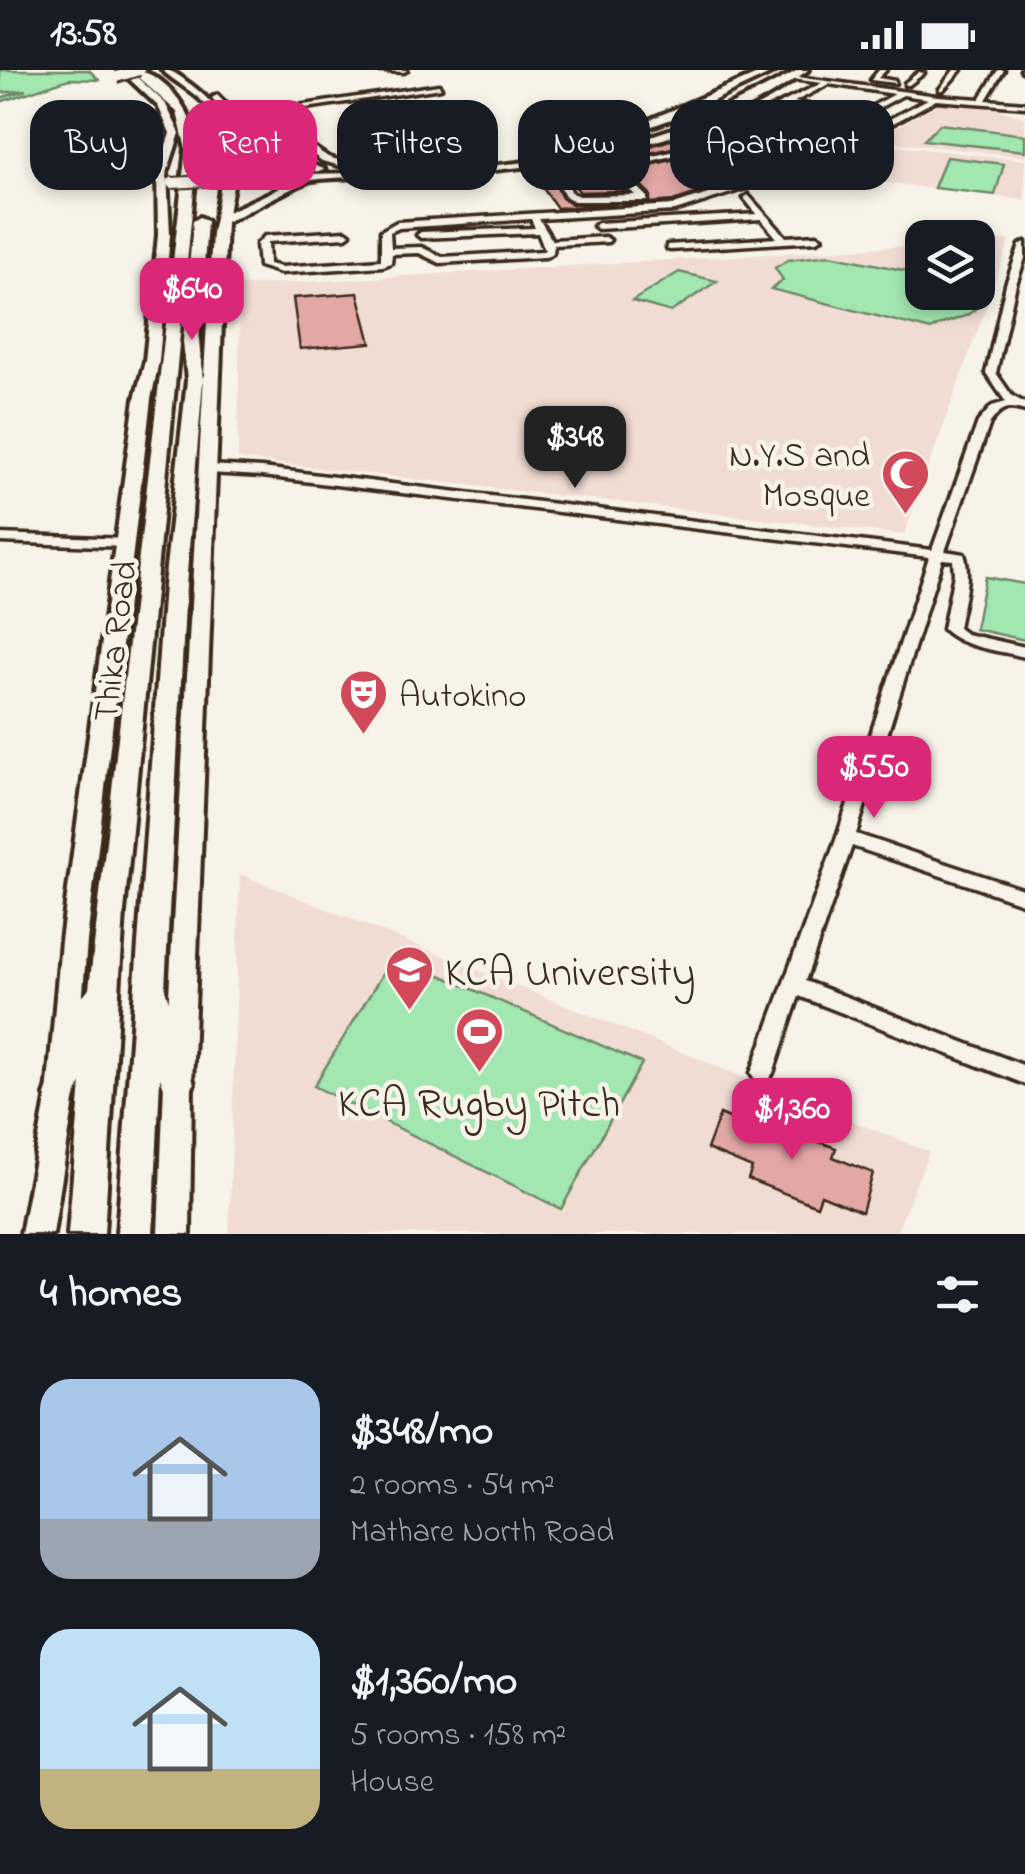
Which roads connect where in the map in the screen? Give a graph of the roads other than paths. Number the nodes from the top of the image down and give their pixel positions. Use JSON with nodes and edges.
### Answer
{"nodes":[{"id":1,"x":137,"y":70,"type":"edge"},
{"id":2,"x":148,"y":70,"type":"edge"},
{"id":3,"x":166,"y":70,"type":"edge"},
{"id":4,"x":369,"y":70,"type":"edge"},
{"id":5,"x":404,"y":70,"type":"edge"},
{"id":6,"x":777,"y":70,"type":"edge"},
{"id":7,"x":883,"y":70,"type":"edge"},
{"id":8,"x":958,"y":70,"type":"edge"},
{"id":9,"x":1001,"y":70,"type":"edge"},
{"id":10,"x":798,"y":72,"type":"edge"},
{"id":11,"x":920,"y":73,"type":"dead end"},
{"id":12,"x":120,"y":74,"type":"edge"},
{"id":13,"x":198,"y":76,"type":"dead end"},
{"id":14,"x":424,"y":78,"type":"dead end"},
{"id":15,"x":826,"y":84,"type":"junction"},
{"id":16,"x":907,"y":84,"type":"junction"},
{"id":17,"x":939,"y":93,"type":"junction"},
{"id":18,"x":902,"y":94,"type":"junction"},
{"id":19,"x":983,"y":99,"type":"junction"},
{"id":20,"x":148,"y":100,"type":"edge"},
{"id":21,"x":183,"y":100,"type":"edge"},
{"id":22,"x":211,"y":100,"type":"edge"},
{"id":23,"x":213,"y":100,"type":"edge"},
{"id":24,"x":741,"y":100,"type":"edge"},
{"id":25,"x":794,"y":100,"type":"edge"},
{"id":26,"x":890,"y":100,"type":"edge"},
{"id":27,"x":1025,"y":104,"type":"edge"},
{"id":28,"x":317,"y":105,"type":"edge"},
{"id":29,"x":163,"y":115,"type":"edge"},
{"id":30,"x":894,"y":119,"type":"edge"},
{"id":31,"x":498,"y":158,"type":"edge"},
{"id":32,"x":513,"y":163,"type":"junction"},
{"id":33,"x":518,"y":163,"type":"edge"},
{"id":34,"x":163,"y":172,"type":"edge"},
{"id":35,"x":317,"y":176,"type":"edge"},
{"id":36,"x":320,"y":176,"type":"junction"},
{"id":37,"x":161,"y":190,"type":"edge"},
{"id":38,"x":208,"y":190,"type":"edge"},
{"id":39,"x":223,"y":190,"type":"edge"},
{"id":40,"x":566,"y":190,"type":"edge"},
{"id":41,"x":635,"y":190,"type":"edge"},
{"id":42,"x":728,"y":190,"type":"edge"},
{"id":43,"x":642,"y":197,"type":"junction"},
{"id":44,"x":748,"y":198,"type":"dead end"},
{"id":45,"x":654,"y":209,"type":"junction"},
{"id":46,"x":533,"y":216,"type":"junction"},
{"id":47,"x":763,"y":216,"type":"junction"},
{"id":48,"x":210,"y":221,"type":"junction"},
{"id":49,"x":650,"y":223,"type":"junction"},
{"id":50,"x":540,"y":230,"type":"junction"},
{"id":51,"x":421,"y":235,"type":"dead end"},
{"id":52,"x":817,"y":238,"type":"dead end"},
{"id":53,"x":604,"y":240,"type":"junction"},
{"id":54,"x":784,"y":240,"type":"junction"},
{"id":55,"x":549,"y":243,"type":"junction"},
{"id":56,"x":1025,"y":244,"type":"edge"},
{"id":57,"x":390,"y":250,"type":"junction"},
{"id":58,"x":616,"y":256,"type":"dead end"},
{"id":59,"x":352,"y":266,"type":"junction"},
{"id":60,"x":1011,"y":284,"type":"junction"},
{"id":61,"x":1025,"y":287,"type":"edge"},
{"id":62,"x":215,"y":356,"type":"junction"},
{"id":63,"x":152,"y":361,"type":"junction"},
{"id":64,"x":195,"y":380,"type":"junction"},
{"id":65,"x":164,"y":383,"type":"junction"},
{"id":66,"x":1020,"y":406,"type":"edge"},
{"id":67,"x":209,"y":469,"type":"junction"},
{"id":68,"x":0,"y":538,"type":"edge"},
{"id":69,"x":126,"y":542,"type":"junction"},
{"id":70,"x":937,"y":553,"type":"junction"},
{"id":71,"x":1025,"y":652,"type":"edge"},
{"id":72,"x":846,"y":837,"type":"junction"},
{"id":73,"x":1025,"y":897,"type":"edge"},
{"id":74,"x":104,"y":976,"type":"junction"},
{"id":75,"x":149,"y":982,"type":"junction"},
{"id":76,"x":792,"y":985,"type":"junction"},
{"id":77,"x":762,"y":1073,"type":"dead end"},
{"id":78,"x":1025,"y":1075,"type":"edge"},
{"id":79,"x":178,"y":1084,"type":"junction"},
{"id":80,"x":61,"y":1095,"type":"junction"},
{"id":81,"x":38,"y":1234,"type":"edge"},
{"id":82,"x":86,"y":1234,"type":"edge"},
{"id":83,"x":135,"y":1234,"type":"edge"},
{"id":84,"x":174,"y":1234,"type":"edge"}],
"edges":[{"from":1,"to":12,"type":"main road","bridge":true},
{"from":1,"to":65,"type":"highway","name":"Thika Road"},
{"from":2,"to":21,"type":"highway"},
{"from":3,"to":22,"type":"main road"},
{"from":4,"to":5,"type":"street"},
{"from":6,"to":31,"type":"main road"},
{"from":7,"to":16,"type":"street"},
{"from":8,"to":17,"type":"street"},
{"from":9,"to":19,"type":"street"},
{"from":10,"to":15,"type":"street"},
{"from":10,"to":24,"type":"main road"},
{"from":10,"to":32,"type":"main road"},
{"from":11,"to":16,"type":"street"},
{"from":12,"to":20,"type":"main road"},
{"from":13,"to":23,"type":"main road"},
{"from":14,"to":28,"type":"street"},
{"from":15,"to":18,"type":"street"},
{"from":15,"to":25,"type":"street"},
{"from":16,"to":17,"type":"street"},
{"from":17,"to":18,"type":"street"},
{"from":17,"to":19,"type":"street"},
{"from":17,"to":30,"type":"street"},
{"from":18,"to":26,"type":"street"},
{"from":19,"to":27,"type":"street"},
{"from":29,"to":34,"type":"main road"},
{"from":32,"to":33,"type":"main road"},
{"from":32,"to":36,"type":"main road"},
{"from":35,"to":36,"type":"main road"},
{"from":36,"to":48,"type":"main road"},
{"from":37,"to":63,"type":"main road","name":"Thika Road"},
{"from":38,"to":48,"type":"highway","name":"Thika Road"},
{"from":39,"to":48,"type":"main road","name":"Thika Road"},
{"from":40,"to":43,"type":"street"},
{"from":41,"to":43,"type":"street"},
{"from":42,"to":45,"type":"street"},
{"from":43,"to":45,"type":"street"},
{"from":44,"to":47,"type":"street"},
{"from":45,"to":46,"type":"street"},
{"from":46,"to":50,"type":"street"},
{"from":46,"to":57,"type":"street"},
{"from":47,"to":49,"type":"street"},
{"from":47,"to":54,"type":"street"},
{"from":48,"to":62,"type":"main road","name":"Thika Road"},
{"from":48,"to":64,"type":"highway","name":"Thika Road"},
{"from":49,"to":53,"type":"street"},
{"from":49,"to":54,"type":"street"},
{"from":50,"to":51,"type":"street"},
{"from":50,"to":55,"type":"street"},
{"from":52,"to":54,"type":"street"},
{"from":53,"to":55,"type":"street"},
{"from":53,"to":58,"type":"street"},
{"from":55,"to":57,"type":"street"},
{"from":56,"to":60,"type":"street"},
{"from":57,"to":59,"type":"street"},
{"from":59,"to":59,"type":"street"},
{"from":60,"to":61,"type":"street"},
{"from":60,"to":66,"type":"street"},
{"from":62,"to":64,"type":"highway"},
{"from":62,"to":67,"type":"main road","name":"Thika Road"},
{"from":63,"to":65,"type":"highway"},
{"from":63,"to":69,"type":"main road","name":"Thika Road"},
{"from":64,"to":75,"type":"highway","name":"Thika Road"},
{"from":65,"to":74,"type":"highway","name":"Thika Road"},
{"from":66,"to":70,"type":"street"},
{"from":67,"to":70,"type":"street"},
{"from":67,"to":79,"type":"main road","name":"Thika Road"},
{"from":68,"to":69,"type":"street"},
{"from":69,"to":80,"type":"main road","name":"Thika Road"},
{"from":70,"to":71,"type":"street"},
{"from":70,"to":72,"type":"street"},
{"from":72,"to":73,"type":"street"},
{"from":72,"to":76,"type":"street"},
{"from":74,"to":80,"type":"highway"},
{"from":74,"to":82,"type":"highway","name":"Thika Road"},
{"from":75,"to":79,"type":"highway"},
{"from":75,"to":83,"type":"highway","name":"Thika Road"},
{"from":76,"to":77,"type":"street"},
{"from":76,"to":78,"type":"street"},
{"from":79,"to":84,"type":"main road","name":"Thika Road"},
{"from":80,"to":81,"type":"main road","name":"Thika Road"}]}
